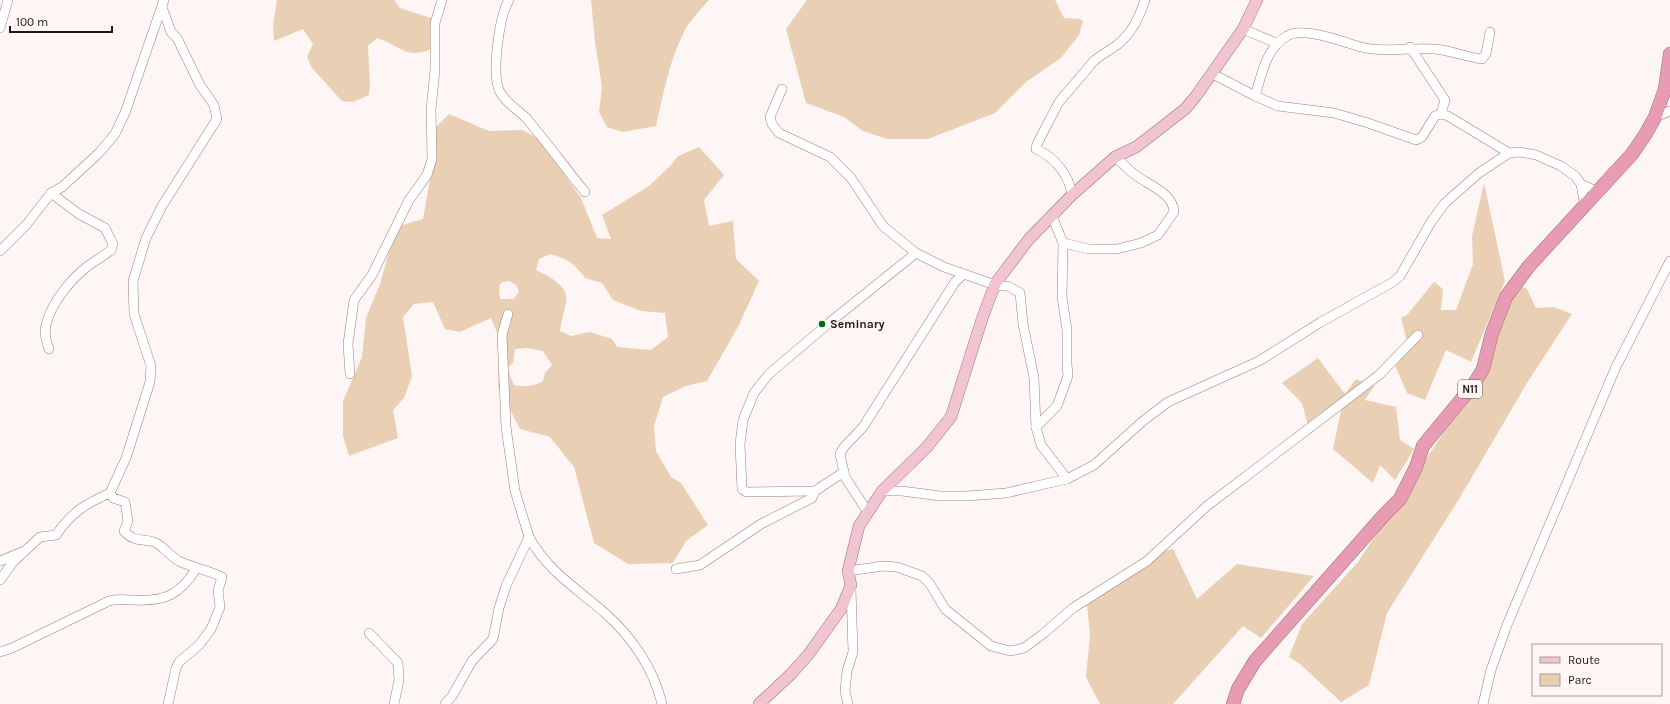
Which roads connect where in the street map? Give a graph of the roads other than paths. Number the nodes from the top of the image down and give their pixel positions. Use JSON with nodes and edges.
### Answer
{"nodes":[{"id":1,"x":8,"y":0,"type":"edge"},
{"id":2,"x":442,"y":0,"type":"edge"},
{"id":3,"x":509,"y":0,"type":"edge"},
{"id":4,"x":1145,"y":0,"type":"edge"},
{"id":5,"x":1257,"y":0,"type":"edge"},
{"id":6,"x":163,"y":4,"type":"edge"},
{"id":7,"x":0,"y":28,"type":"edge"},
{"id":8,"x":1243,"y":29,"type":"junction"},
{"id":9,"x":1490,"y":32,"type":"dead end"},
{"id":10,"x":1276,"y":43,"type":"junction"},
{"id":11,"x":1410,"y":47,"type":"junction"},
{"id":12,"x":1670,"y":54,"type":"edge"},
{"id":13,"x":1213,"y":74,"type":"junction"},
{"id":14,"x":782,"y":89,"type":"dead end"},
{"id":15,"x":1255,"y":96,"type":"junction"},
{"id":16,"x":1670,"y":111,"type":"edge"},
{"id":17,"x":1441,"y":114,"type":"junction"},
{"id":18,"x":1655,"y":117,"type":"junction"},
{"id":19,"x":1509,"y":153,"type":"junction"},
{"id":20,"x":1115,"y":157,"type":"junction"},
{"id":21,"x":1581,"y":184,"type":"junction"},
{"id":22,"x":585,"y":192,"type":"dead end"},
{"id":23,"x":1599,"y":192,"type":"junction"},
{"id":24,"x":51,"y":193,"type":"junction"},
{"id":25,"x":1072,"y":195,"type":"junction"},
{"id":26,"x":1585,"y":206,"type":"junction"},
{"id":27,"x":1052,"y":216,"type":"junction"},
{"id":28,"x":1063,"y":243,"type":"junction"},
{"id":29,"x":0,"y":251,"type":"edge"},
{"id":30,"x":916,"y":253,"type":"junction"},
{"id":31,"x":1670,"y":261,"type":"edge"},
{"id":32,"x":964,"y":274,"type":"junction"},
{"id":33,"x":995,"y":284,"type":"junction"},
{"id":34,"x":508,"y":314,"type":"dead end"},
{"id":35,"x":1418,"y":335,"type":"dead end"},
{"id":36,"x":49,"y":349,"type":"dead end"},
{"id":37,"x":350,"y":374,"type":"dead end"},
{"id":38,"x":1036,"y":426,"type":"junction"},
{"id":39,"x":844,"y":472,"type":"junction"},
{"id":40,"x":1067,"y":479,"type":"junction"},
{"id":41,"x":815,"y":491,"type":"junction"},
{"id":42,"x":882,"y":491,"type":"junction"},
{"id":43,"x":110,"y":493,"type":"junction"},
{"id":44,"x":870,"y":508,"type":"junction"},
{"id":45,"x":528,"y":537,"type":"junction"},
{"id":46,"x":25,"y":551,"type":"junction"},
{"id":47,"x":0,"y":561,"type":"edge"},
{"id":48,"x":196,"y":569,"type":"junction"},
{"id":49,"x":676,"y":569,"type":"dead end"},
{"id":50,"x":848,"y":571,"type":"junction"},
{"id":51,"x":0,"y":580,"type":"edge"},
{"id":52,"x":851,"y":585,"type":"junction"},
{"id":53,"x":370,"y":633,"type":"dead end"},
{"id":54,"x":0,"y":652,"type":"edge"},
{"id":55,"x":168,"y":704,"type":"edge"},
{"id":56,"x":394,"y":704,"type":"edge"},
{"id":57,"x":445,"y":704,"type":"edge"},
{"id":58,"x":662,"y":704,"type":"edge"},
{"id":59,"x":759,"y":704,"type":"edge"},
{"id":60,"x":848,"y":704,"type":"edge"},
{"id":61,"x":1233,"y":704,"type":"edge"},
{"id":62,"x":1483,"y":704,"type":"edge"}],
"edges":[{"from":1,"to":7,"type":"street"},
{"from":2,"to":37,"type":"street"},
{"from":3,"to":22,"type":"street"},
{"from":4,"to":25,"type":"street"},
{"from":5,"to":8,"type":"main road"},
{"from":6,"to":24,"type":"street"},
{"from":6,"to":43,"type":"street"},
{"from":8,"to":10,"type":"street"},
{"from":8,"to":13,"type":"main road"},
{"from":9,"to":11,"type":"street"},
{"from":10,"to":11,"type":"street"},
{"from":10,"to":15,"type":"street"},
{"from":11,"to":17,"type":"street"},
{"from":12,"to":18,"type":"highway","number":"N11"},
{"from":13,"to":15,"type":"street"},
{"from":13,"to":20,"type":"main road"},
{"from":14,"to":30,"type":"street"},
{"from":15,"to":17,"type":"street"},
{"from":16,"to":18,"type":"street"},
{"from":17,"to":19,"type":"street"},
{"from":18,"to":23,"type":"highway","number":"N11"},
{"from":19,"to":21,"type":"street"},
{"from":19,"to":40,"type":"street"},
{"from":20,"to":25,"type":"main road"},
{"from":20,"to":28,"type":"street"},
{"from":21,"to":23,"type":"street"},
{"from":21,"to":26,"type":"street"},
{"from":23,"to":26,"type":"highway","number":"N11"},
{"from":24,"to":29,"type":"street"},
{"from":24,"to":36,"type":"street"},
{"from":25,"to":27,"type":"main road"},
{"from":26,"to":61,"type":"highway","number":"N11"},
{"from":27,"to":28,"type":"street"},
{"from":27,"to":33,"type":"main road"},
{"from":28,"to":38,"type":"street"},
{"from":30,"to":32,"type":"street"},
{"from":30,"to":41,"type":"street"},
{"from":31,"to":62,"type":"street"},
{"from":32,"to":33,"type":"street"},
{"from":32,"to":39,"type":"street"},
{"from":33,"to":38,"type":"street"},
{"from":33,"to":42,"type":"main road"},
{"from":34,"to":45,"type":"street"},
{"from":35,"to":50,"type":"street"},
{"from":38,"to":40,"type":"street"},
{"from":39,"to":41,"type":"street"},
{"from":39,"to":44,"type":"street"},
{"from":40,"to":42,"type":"street"},
{"from":41,"to":49,"type":"street"},
{"from":42,"to":44,"type":"main road"},
{"from":43,"to":46,"type":"street"},
{"from":43,"to":48,"type":"street"},
{"from":44,"to":50,"type":"main road"},
{"from":45,"to":57,"type":"street"},
{"from":45,"to":58,"type":"street"},
{"from":46,"to":47,"type":"street"},
{"from":46,"to":51,"type":"street"},
{"from":48,"to":54,"type":"street"},
{"from":48,"to":55,"type":"street"},
{"from":50,"to":52,"type":"main road"},
{"from":52,"to":59,"type":"main road"},
{"from":52,"to":60,"type":"street"},
{"from":53,"to":56,"type":"street"}]}
